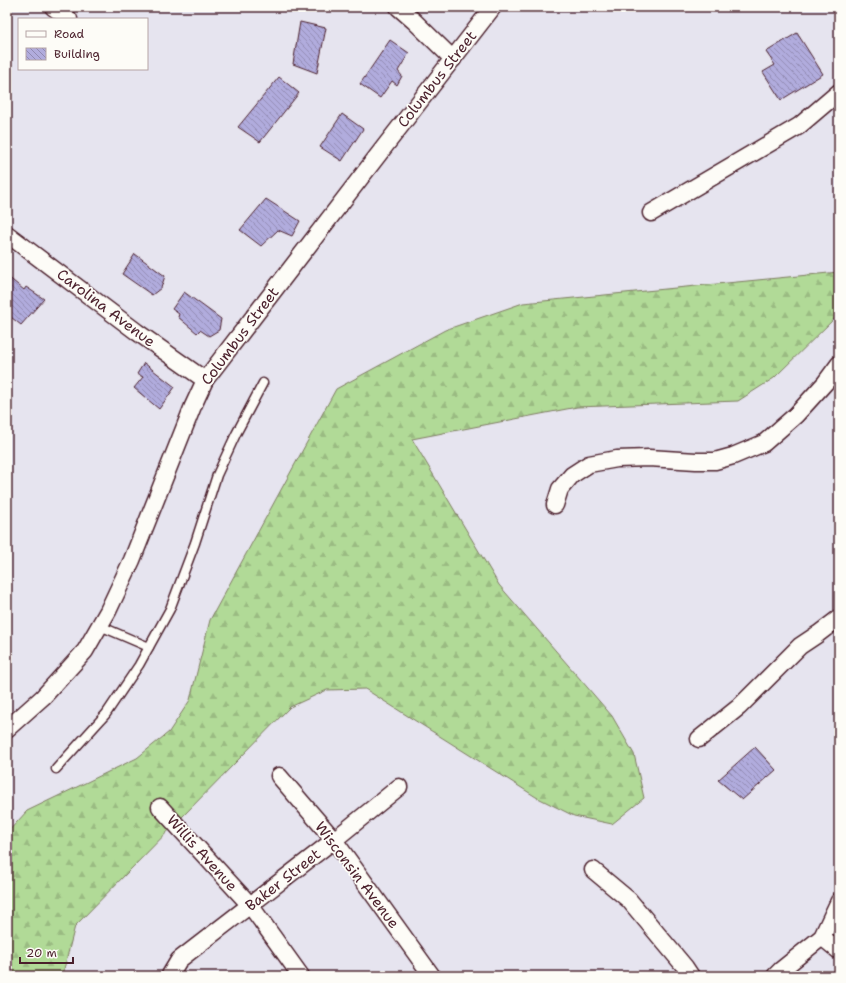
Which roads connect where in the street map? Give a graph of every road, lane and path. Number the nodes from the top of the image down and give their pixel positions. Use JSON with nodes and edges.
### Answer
{"nodes":[{"id":1,"x":53,"y":7,"type":"edge"},
{"id":2,"x":398,"y":7,"type":"edge"},
{"id":3,"x":493,"y":7,"type":"edge"},
{"id":4,"x":68,"y":18,"type":"edge"},
{"id":5,"x":453,"y":59,"type":"junction"},
{"id":6,"x":839,"y":92,"type":"edge"},
{"id":7,"x":651,"y":213,"type":"dead end"},
{"id":8,"x":7,"y":234,"type":"edge"},
{"id":9,"x":839,"y":364,"type":"edge"},
{"id":10,"x":205,"y":380,"type":"junction"},
{"id":11,"x":263,"y":383,"type":"dead end"},
{"id":12,"x":555,"y":505,"type":"dead end"},
{"id":13,"x":839,"y":618,"type":"edge"},
{"id":14,"x":100,"y":626,"type":"junction"},
{"id":15,"x":149,"y":647,"type":"junction"},
{"id":16,"x":7,"y":729,"type":"edge"},
{"id":17,"x":699,"y":739,"type":"dead end"},
{"id":18,"x":56,"y":769,"type":"dead end"},
{"id":19,"x":279,"y":776,"type":"dead end"},
{"id":20,"x":399,"y":787,"type":"dead end"},
{"id":21,"x":160,"y":807,"type":"dead end"},
{"id":22,"x":334,"y":840,"type":"junction"},
{"id":23,"x":593,"y":870,"type":"dead end"},
{"id":24,"x":839,"y":901,"type":"edge"},
{"id":25,"x":250,"y":905,"type":"junction"},
{"id":26,"x":822,"y":937,"type":"junction"},
{"id":27,"x":839,"y":951,"type":"edge"},
{"id":28,"x":170,"y":975,"type":"edge"},
{"id":29,"x":301,"y":976,"type":"edge"},
{"id":30,"x":432,"y":976,"type":"edge"},
{"id":31,"x":691,"y":976,"type":"edge"},
{"id":32,"x":775,"y":976,"type":"edge"}],
"edges":[{"from":1,"to":4,"type":"street"},
{"from":2,"to":5,"type":"street"},
{"from":3,"to":5,"type":"street","name":"Columbus Street"},
{"from":5,"to":10,"type":"street","name":"Columbus Street"},
{"from":6,"to":7,"type":"street"},
{"from":8,"to":10,"type":"street","name":"Carolina Avenue"},
{"from":9,"to":12,"type":"street"},
{"from":10,"to":14,"type":"street","name":"Columbus Street"},
{"from":11,"to":15,"type":"lane"},
{"from":13,"to":17,"type":"street"},
{"from":14,"to":15,"type":"lane"},
{"from":14,"to":16,"type":"street","name":"Columbus Street"},
{"from":15,"to":18,"type":"lane"},
{"from":19,"to":22,"type":"street","name":"Wisconsin Avenue"},
{"from":20,"to":22,"type":"street","name":"Baker Street"},
{"from":21,"to":25,"type":"street","name":"Willis Avenue"},
{"from":22,"to":25,"type":"street","name":"Baker Street"},
{"from":22,"to":30,"type":"street","name":"Wisconsin Avenue"},
{"from":23,"to":31,"type":"street"},
{"from":24,"to":26,"type":"street"},
{"from":25,"to":28,"type":"street","name":"Baker Street"},
{"from":25,"to":29,"type":"street","name":"Willis Avenue"},
{"from":26,"to":27,"type":"street"},
{"from":26,"to":32,"type":"street"}]}
